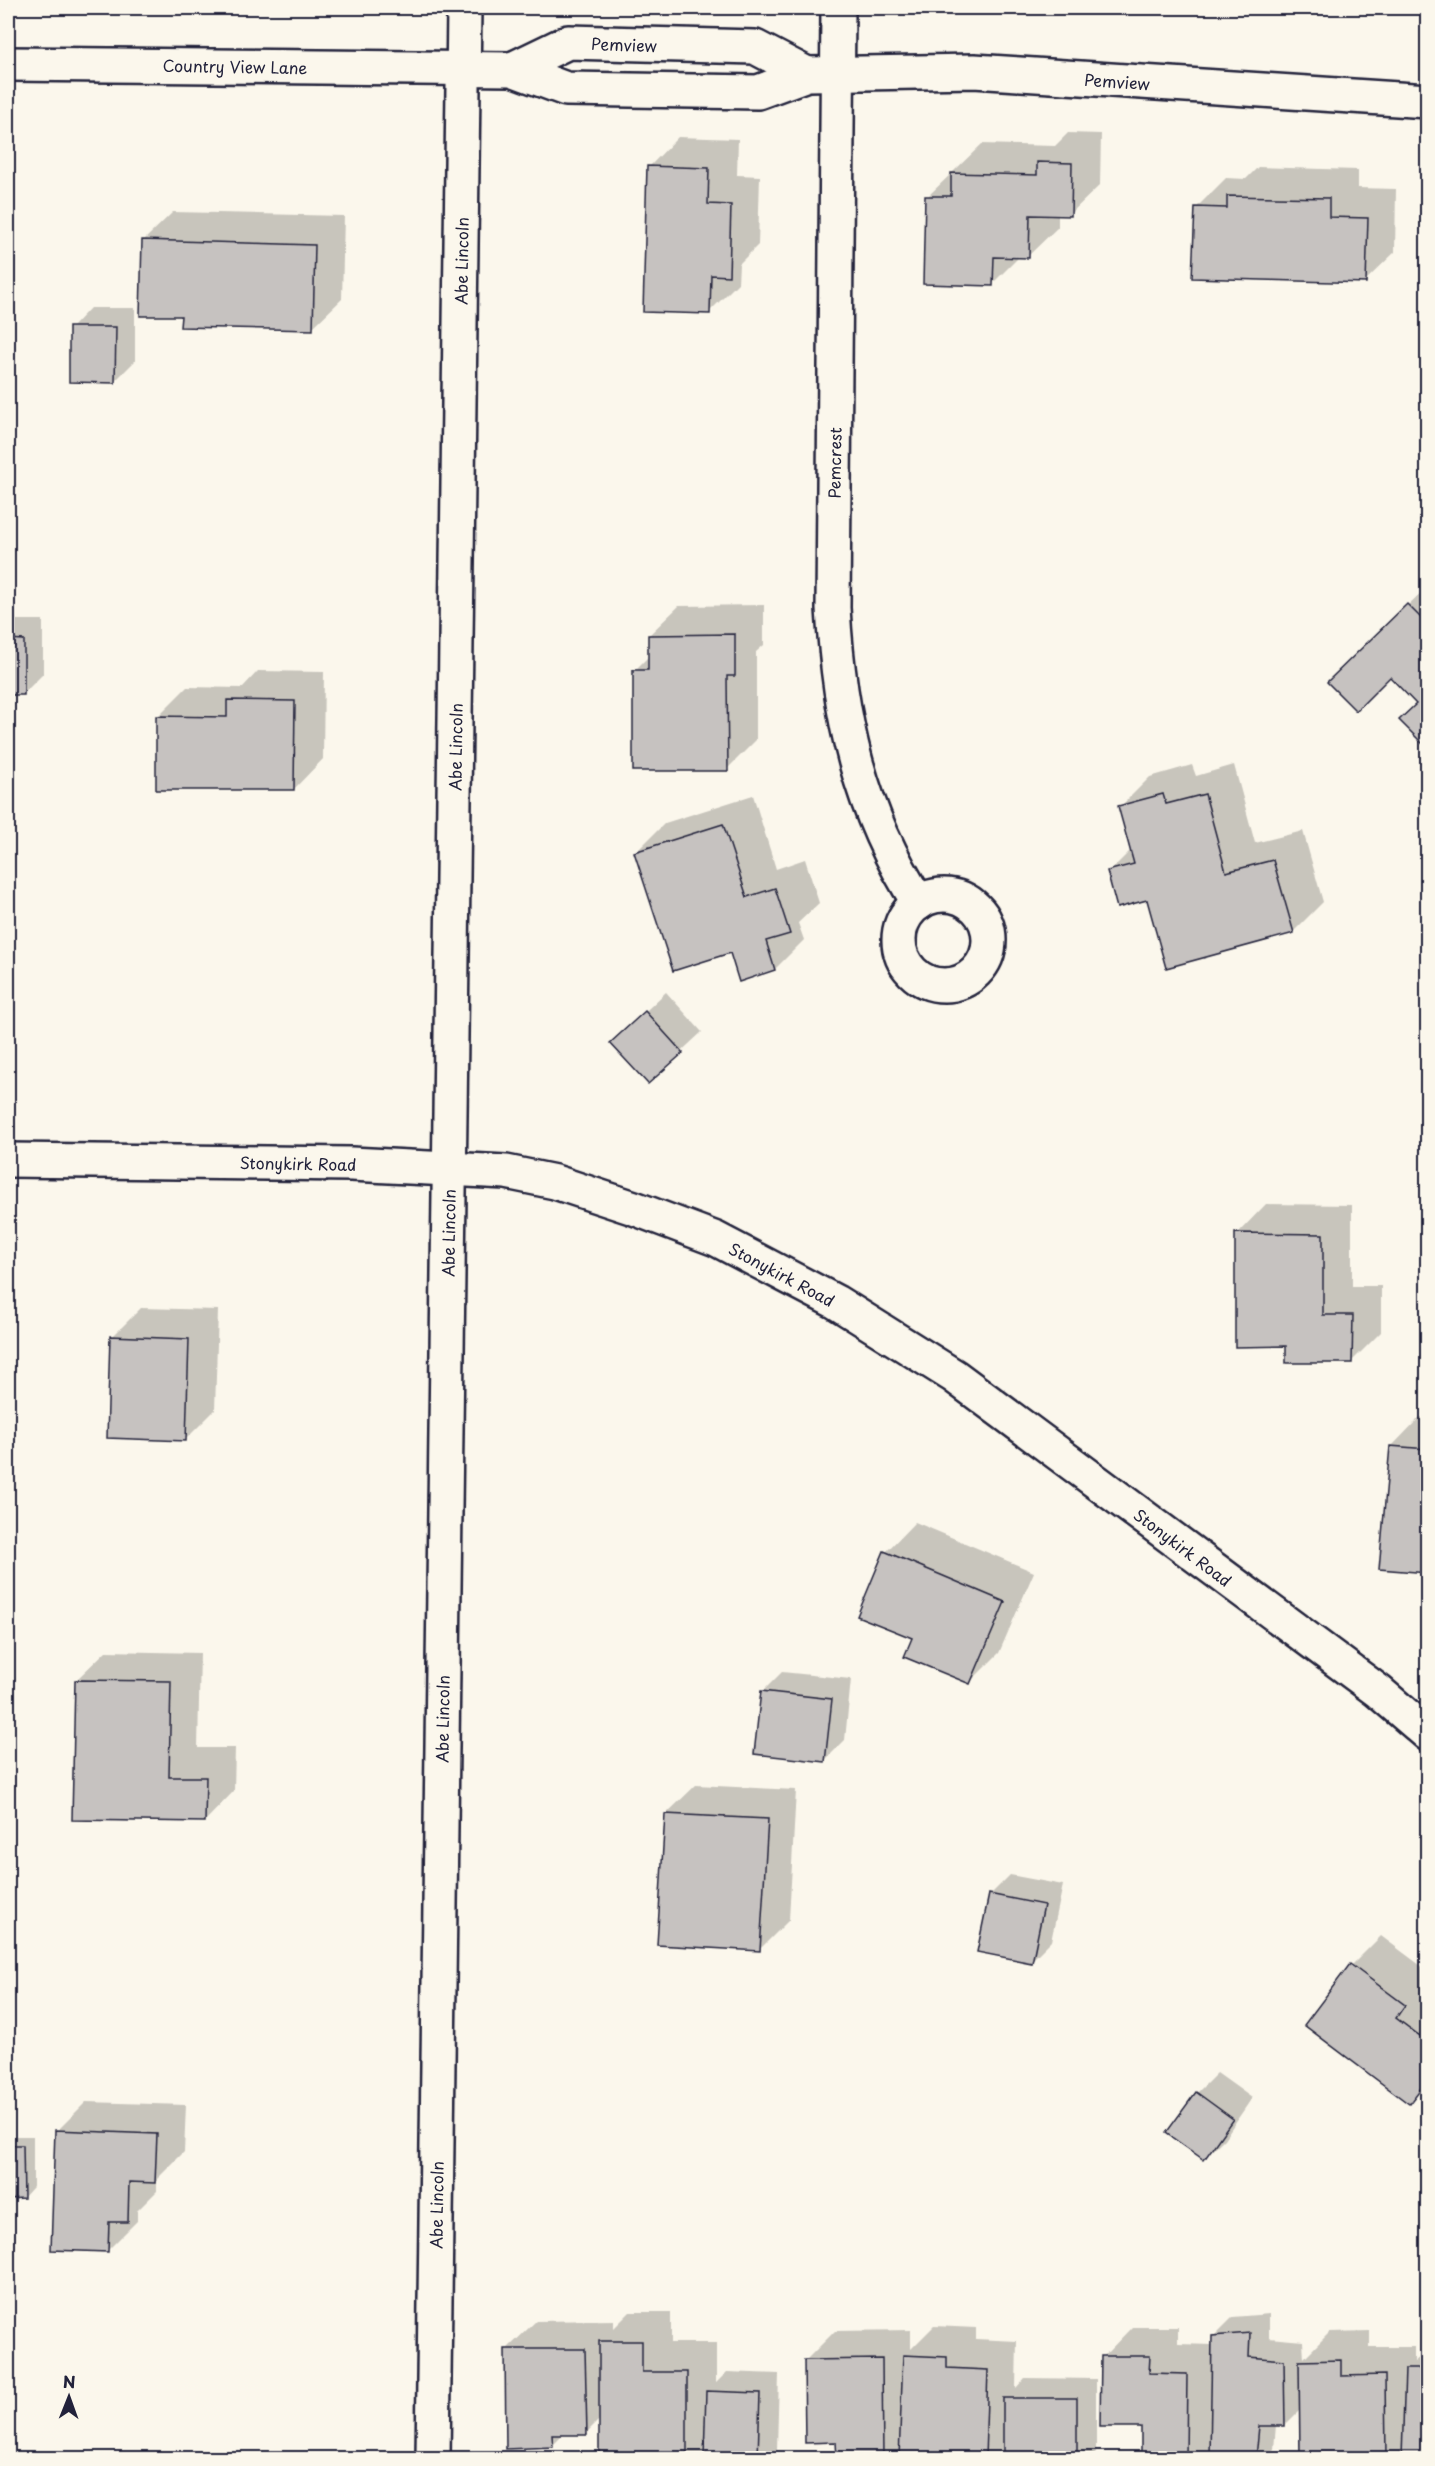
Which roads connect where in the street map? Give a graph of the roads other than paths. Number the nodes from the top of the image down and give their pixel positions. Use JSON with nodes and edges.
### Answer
{"nodes":[{"id":1,"x":464,"y":8,"type":"edge"},
{"id":2,"x":838,"y":8,"type":"edge"},
{"id":3,"x":8,"y":64,"type":"edge"},
{"id":4,"x":463,"y":69,"type":"junction"},
{"id":5,"x":512,"y":69,"type":"junction"},
{"id":6,"x":822,"y":74,"type":"junction"},
{"id":7,"x":1428,"y":101,"type":"edge"},
{"id":8,"x":919,"y":903,"type":"dead end"},
{"id":9,"x":8,"y":1160,"type":"edge"},
{"id":10,"x":449,"y":1168,"type":"junction"},
{"id":11,"x":1428,"y":1734,"type":"edge"},
{"id":12,"x":433,"y":2458,"type":"edge"}],
"edges":[{"from":1,"to":4,"type":"street","name":"Abe Lincoln"},
{"from":2,"to":6,"type":"street","name":"Pemcrest"},
{"from":3,"to":4,"type":"street","name":"Country View Lane"},
{"from":4,"to":5,"type":"street","name":"Pemview"},
{"from":4,"to":10,"type":"street","name":"Abe Lincoln"},
{"from":5,"to":6,"type":"street","name":"Pemview"},
{"from":5,"to":6,"type":"street","name":"Pemview"},
{"from":6,"to":7,"type":"street","name":"Pemview"},
{"from":6,"to":8,"type":"street","name":"Pemcrest"},
{"from":9,"to":10,"type":"street","name":"Stonykirk Road"},
{"from":10,"to":11,"type":"street","name":"Stonykirk Road"},
{"from":10,"to":12,"type":"street","name":"Abe Lincoln"}]}
